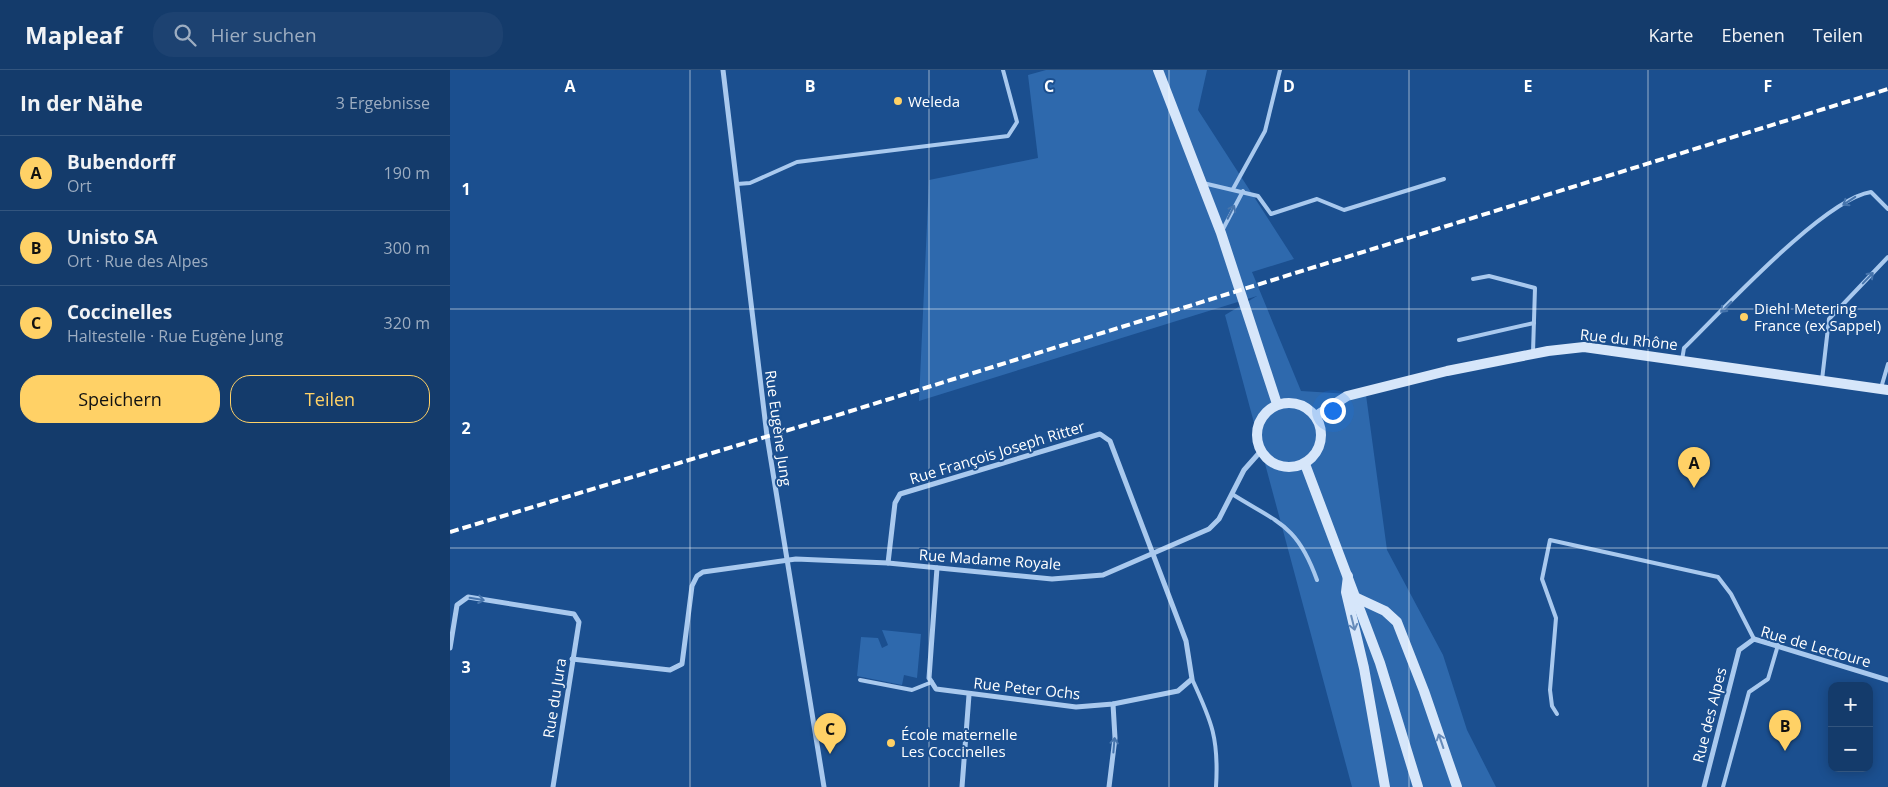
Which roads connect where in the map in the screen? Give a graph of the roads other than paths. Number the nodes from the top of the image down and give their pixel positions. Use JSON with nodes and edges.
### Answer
{"nodes":[{"id":1,"x":723,"y":70,"type":"edge"},
{"id":2,"x":1004,"y":70,"type":"edge"},
{"id":3,"x":1158,"y":70,"type":"edge"},
{"id":4,"x":1280,"y":70,"type":"edge"},
{"id":5,"x":1444,"y":180,"type":"dead end"},
{"id":6,"x":1200,"y":183,"type":"junction"},
{"id":7,"x":736,"y":184,"type":"junction"},
{"id":8,"x":1233,"y":189,"type":"junction"},
{"id":9,"x":1243,"y":191,"type":"junction"},
{"id":10,"x":1888,"y":209,"type":"edge"},
{"id":11,"x":1221,"y":233,"type":"junction"},
{"id":12,"x":1888,"y":257,"type":"edge"},
{"id":13,"x":1473,"y":279,"type":"dead end"},
{"id":14,"x":1534,"y":323,"type":"junction"},
{"id":15,"x":1459,"y":340,"type":"dead end"},
{"id":16,"x":1533,"y":354,"type":"junction"},
{"id":17,"x":1682,"y":360,"type":"junction"},
{"id":18,"x":1888,"y":364,"type":"edge"},
{"id":19,"x":1822,"y":380,"type":"junction"},
{"id":20,"x":1885,"y":389,"type":"edge"},
{"id":21,"x":1277,"y":404,"type":"junction"},
{"id":22,"x":1316,"y":416,"type":"junction"},
{"id":23,"x":1260,"y":452,"type":"junction"},
{"id":24,"x":1305,"y":464,"type":"junction"},
{"id":25,"x":1232,"y":494,"type":"junction"},
{"id":26,"x":1154,"y":553,"type":"junction"},
{"id":27,"x":786,"y":560,"type":"junction"},
{"id":28,"x":888,"y":563,"type":"junction"},
{"id":29,"x":936,"y":568,"type":"junction"},
{"id":30,"x":1348,"y":576,"type":"junction"},
{"id":31,"x":1317,"y":580,"type":"dead end"},
{"id":32,"x":1357,"y":598,"type":"junction"},
{"id":33,"x":1754,"y":639,"type":"junction"},
{"id":34,"x":1778,"y":645,"type":"junction"},
{"id":35,"x":450,"y":648,"type":"edge"},
{"id":36,"x":1739,"y":650,"type":"joint"},
{"id":37,"x":572,"y":659,"type":"junction"},
{"id":38,"x":1192,"y":679,"type":"junction"},
{"id":39,"x":860,"y":680,"type":"dead end"},
{"id":40,"x":1888,"y":680,"type":"edge"},
{"id":41,"x":932,"y":682,"type":"junction"},
{"id":42,"x":969,"y":695,"type":"junction"},
{"id":43,"x":1113,"y":704,"type":"junction"},
{"id":44,"x":1557,"y":714,"type":"dead end"},
{"id":45,"x":553,"y":787,"type":"edge"},
{"id":46,"x":824,"y":787,"type":"edge"},
{"id":47,"x":962,"y":787,"type":"edge"},
{"id":48,"x":1109,"y":787,"type":"edge"},
{"id":49,"x":1216,"y":787,"type":"edge"},
{"id":50,"x":1384,"y":787,"type":"edge"},
{"id":51,"x":1418,"y":787,"type":"edge"},
{"id":52,"x":1457,"y":787,"type":"edge"},
{"id":53,"x":1704,"y":787,"type":"edge"},
{"id":54,"x":1723,"y":787,"type":"edge"}],
"edges":[{"from":1,"to":7,"type":"street","name":"Rue Eugène Jung"},
{"from":2,"to":7,"type":"lane"},
{"from":3,"to":6,"type":"main road"},
{"from":4,"to":8,"type":"lane"},
{"from":5,"to":9,"type":"lane"},
{"from":6,"to":8,"type":"lane"},
{"from":6,"to":11,"type":"main road"},
{"from":7,"to":27,"type":"street","name":"Rue Eugène Jung"},
{"from":8,"to":9,"type":"lane"},
{"from":11,"to":9,"type":"lane","one_way":true},
{"from":10,"to":17,"type":"lane","one_way":true},
{"from":11,"to":21,"type":"main road"},
{"from":19,"to":12,"type":"lane","one_way":true},
{"from":13,"to":14,"type":"lane"},
{"from":14,"to":15,"type":"lane"},
{"from":14,"to":16,"type":"lane"},
{"from":16,"to":17,"type":"main road","name":"Rue du Rhône"},
{"from":16,"to":22,"type":"main road","name":"Rue du Rhône"},
{"from":17,"to":19,"type":"main road","name":"Rue du Rhône"},
{"from":18,"to":20,"type":"lane"},
{"from":19,"to":20,"type":"main road","name":"Rue du Rhône"},
{"from":21,"to":22,"type":"main road"},
{"from":21,"to":23,"type":"main road"},
{"from":22,"to":24,"type":"main road"},
{"from":23,"to":24,"type":"main road"},
{"from":23,"to":25,"type":"street","name":"Rue Madame Royale"},
{"from":24,"to":30,"type":"main road"},
{"from":25,"to":26,"type":"street","name":"Rue Madame Royale"},
{"from":25,"to":31,"type":"lane"},
{"from":26,"to":28,"type":"street","name":"Rue François Joseph Ritter"},
{"from":26,"to":29,"type":"street","name":"Rue Madame Royale"},
{"from":26,"to":38,"type":"street"},
{"from":27,"to":28,"type":"street","name":"Rue Madame Royale"},
{"from":27,"to":37,"type":"street","name":"Rue Madame Royale"},
{"from":27,"to":46,"type":"street","name":"Rue Eugène Jung"},
{"from":28,"to":29,"type":"street","name":"Rue Madame Royale"},
{"from":29,"to":41,"type":"street"},
{"from":30,"to":32,"type":"main road"},
{"from":30,"to":50,"type":"main road","one_way":true},
{"from":32,"to":51,"type":"main road"},
{"from":52,"to":32,"type":"main road","one_way":true},
{"from":33,"to":34,"type":"street","name":"Rue de Lectoure"},
{"from":33,"to":36,"type":"street","name":"Rue de Lectoure"},
{"from":33,"to":44,"type":"lane"},
{"from":34,"to":40,"type":"street","name":"Rue de Lectoure"},
{"from":34,"to":54,"type":"lane"},
{"from":35,"to":37,"type":"street","name":"Rue du Jura","one_way":true},
{"from":36,"to":53,"type":"street","name":"Rue des Alpes"},
{"from":37,"to":45,"type":"street","name":"Rue du Jura"},
{"from":38,"to":43,"type":"street","name":"Rue Peter Ochs"},
{"from":38,"to":49,"type":"lane"},
{"from":39,"to":41,"type":"lane"},
{"from":41,"to":42,"type":"street","name":"Rue Peter Ochs"},
{"from":42,"to":43,"type":"street","name":"Rue Peter Ochs"},
{"from":42,"to":47,"type":"street"},
{"from":48,"to":43,"type":"street","one_way":true}]}
